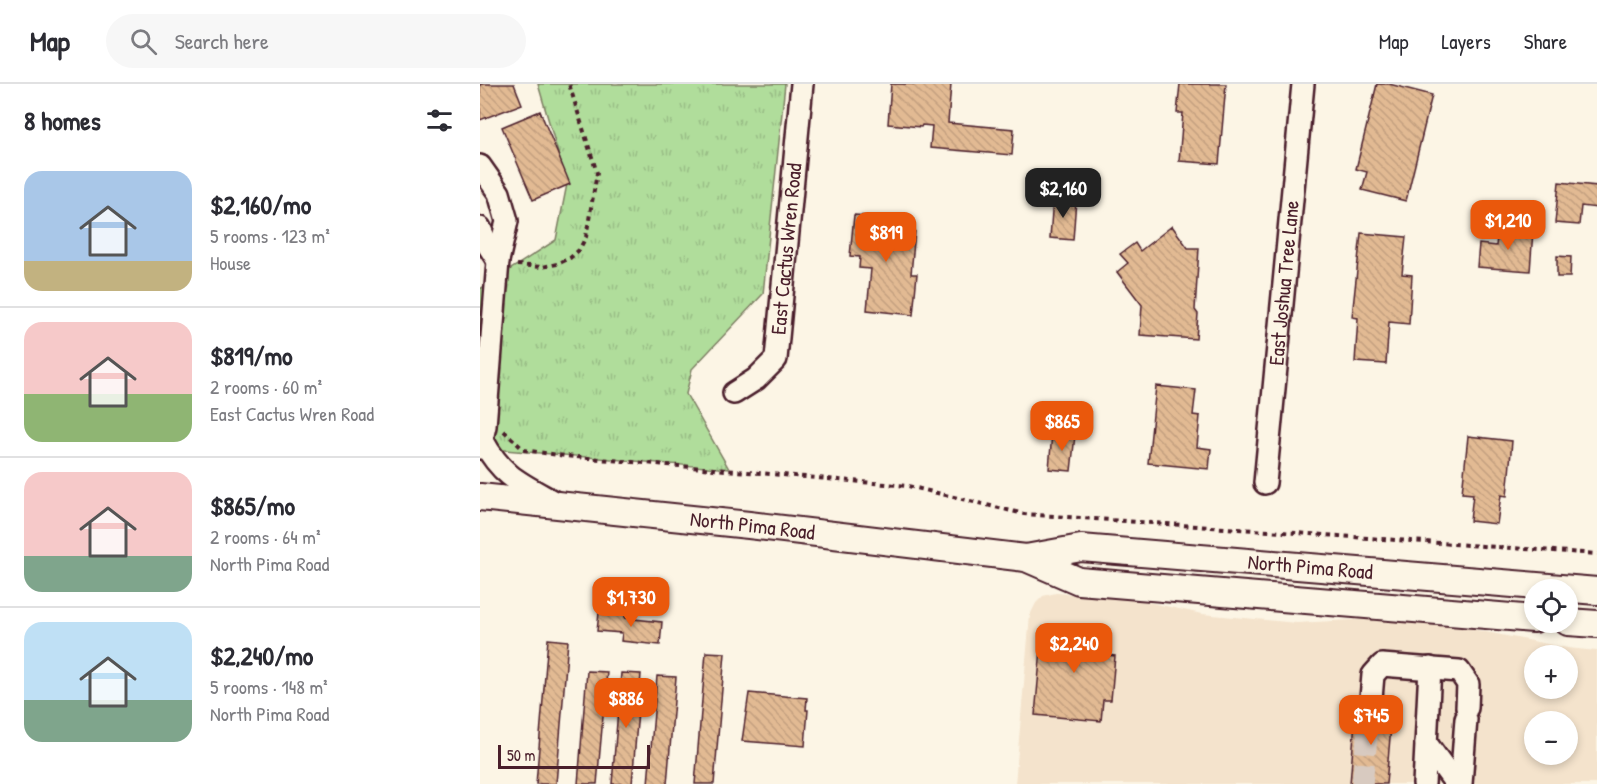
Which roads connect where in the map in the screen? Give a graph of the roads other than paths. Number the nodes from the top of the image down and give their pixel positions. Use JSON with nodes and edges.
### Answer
{"nodes":[{"id":1,"x":802,"y":84,"type":"edge"},
{"id":2,"x":1303,"y":84,"type":"edge"},
{"id":3,"x":480,"y":166,"type":"edge"},
{"id":4,"x":480,"y":228,"type":"edge"},
{"id":5,"x":498,"y":261,"type":"junction"},
{"id":6,"x":734,"y":393,"type":"dead end"},
{"id":7,"x":482,"y":438,"type":"edge"},
{"id":8,"x":1265,"y":483,"type":"dead end"},
{"id":9,"x":480,"y":497,"type":"edge"},
{"id":10,"x":558,"y":505,"type":"junction"},
{"id":11,"x":1026,"y":558,"type":"junction"},
{"id":12,"x":1597,"y":591,"type":"edge"},
{"id":13,"x":1524,"y":618,"type":"edge"},
{"id":14,"x":1578,"y":623,"type":"edge"},
{"id":15,"x":1597,"y":624,"type":"edge"},
{"id":16,"x":1430,"y":668,"type":"junction"},
{"id":17,"x":1370,"y":710,"type":"tunnel mouth"},
{"id":18,"x":1426,"y":742,"type":"junction"},
{"id":19,"x":1425,"y":784,"type":"edge"},
{"id":20,"x":1458,"y":784,"type":"edge"}],
"edges":[{"from":1,"to":6,"type":"street","name":"East Cactus Wren Road"},
{"from":2,"to":8,"type":"street","name":"East Joshua Tree Lane"},
{"from":3,"to":5,"type":"street"},
{"from":4,"to":5,"type":"street"},
{"from":5,"to":7,"type":"street"},
{"from":7,"to":10,"type":"street"},
{"from":9,"to":10,"type":"main road","name":"North Pima Road"},
{"from":10,"to":11,"type":"main road","name":"North Pima Road"},
{"from":11,"to":12,"type":"main road","name":"North Pima Road"},
{"from":11,"to":13,"type":"main road","name":"North Pima Road"},
{"from":14,"to":15,"type":"main road"},
{"from":16,"to":17,"type":"street"},
{"from":16,"to":18,"type":"street"},
{"from":16,"to":20,"type":"street"},
{"from":18,"to":19,"type":"street"},
{"from":18,"to":20,"type":"street"}]}
